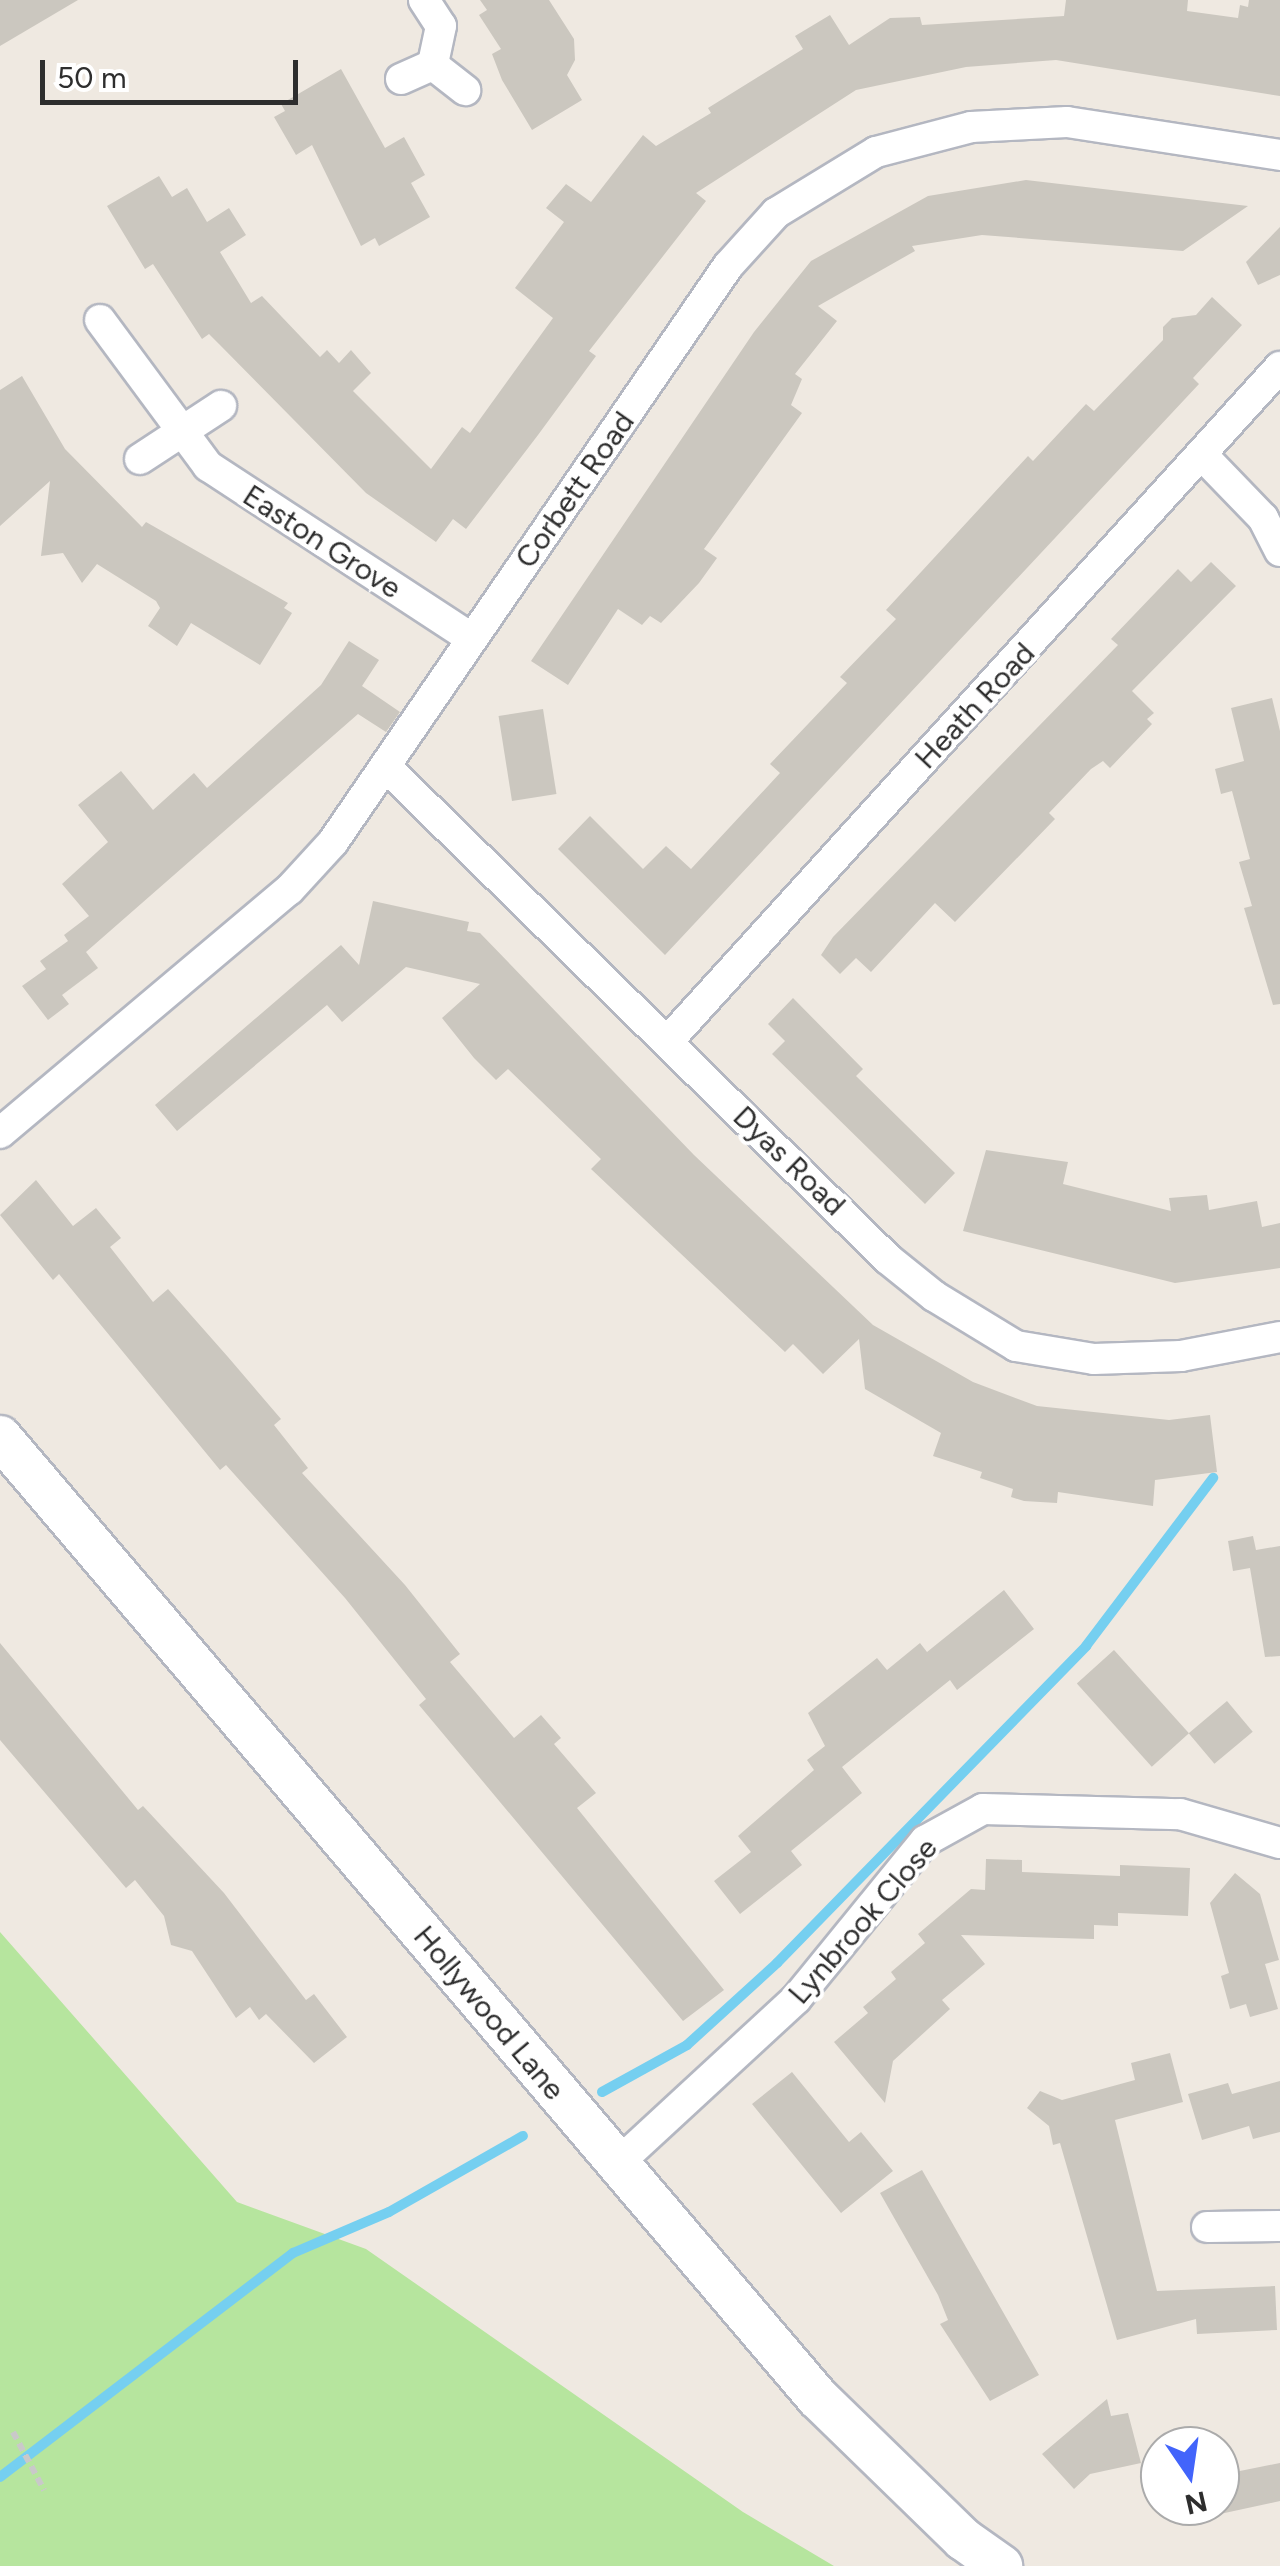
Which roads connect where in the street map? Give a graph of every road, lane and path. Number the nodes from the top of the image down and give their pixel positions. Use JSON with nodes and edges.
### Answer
{"nodes":[{"id":1,"x":424,"y":0,"type":"edge"},
{"id":2,"x":434,"y":65,"type":"junction"},
{"id":3,"x":400,"y":80,"type":"dead end"},
{"id":4,"x":465,"y":90,"type":"dead end"},
{"id":5,"x":1280,"y":155,"type":"edge"},
{"id":6,"x":100,"y":320,"type":"dead end"},
{"id":7,"x":1280,"y":368,"type":"edge"},
{"id":8,"x":221,"y":406,"type":"dead end"},
{"id":9,"x":182,"y":436,"type":"junction"},
{"id":10,"x":1204,"y":457,"type":"junction"},
{"id":11,"x":140,"y":459,"type":"dead end"},
{"id":12,"x":1280,"y":551,"type":"edge"},
{"id":13,"x":470,"y":638,"type":"junction"},
{"id":14,"x":388,"y":769,"type":"junction"},
{"id":15,"x":667,"y":1042,"type":"junction"},
{"id":16,"x":0,"y":1133,"type":"edge"},
{"id":17,"x":1280,"y":1337,"type":"edge"},
{"id":18,"x":0,"y":1437,"type":"edge"},
{"id":19,"x":1280,"y":1844,"type":"edge"},
{"id":20,"x":616,"y":2165,"type":"junction"},
{"id":21,"x":1280,"y":2226,"type":"edge"},
{"id":22,"x":1208,"y":2227,"type":"dead end"},
{"id":23,"x":15,"y":2436,"type":"dead end"},
{"id":24,"x":44,"y":2490,"type":"dead end"},
{"id":25,"x":1001,"y":2566,"type":"edge"}],
"edges":[{"from":1,"to":2,"type":"street"},
{"from":2,"to":3,"type":"street"},
{"from":2,"to":4,"type":"street"},
{"from":5,"to":13,"type":"street","name":"Corbett Road"},
{"from":6,"to":9,"type":"street","name":"Easton Grove"},
{"from":7,"to":10,"type":"street","name":"Heath Road"},
{"from":8,"to":9,"type":"street"},
{"from":9,"to":11,"type":"street"},
{"from":9,"to":13,"type":"street","name":"Easton Grove"},
{"from":10,"to":12,"type":"street"},
{"from":10,"to":15,"type":"street","name":"Heath Road"},
{"from":13,"to":14,"type":"street","name":"Corbett Road"},
{"from":14,"to":15,"type":"street","name":"Dyas Road"},
{"from":14,"to":16,"type":"street","name":"Corbett Road"},
{"from":15,"to":17,"type":"street","name":"Dyas Road"},
{"from":18,"to":20,"type":"street","name":"Hollywood Lane"},
{"from":19,"to":20,"type":"street","name":"Lynbrook Close"},
{"from":20,"to":25,"type":"street","name":"Hollywood Lane"},
{"from":21,"to":22,"type":"street"},
{"from":23,"to":24,"type":"path"}]}
